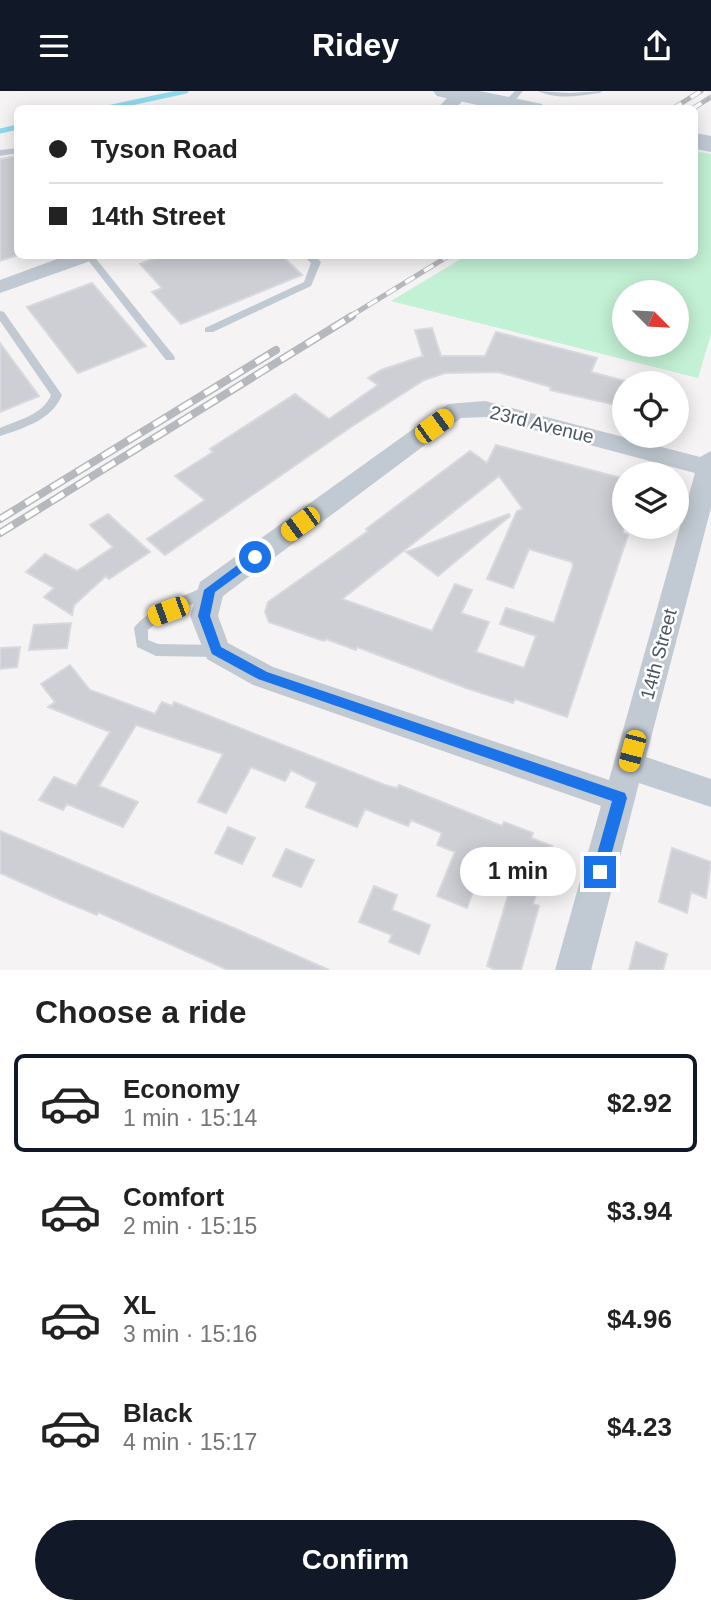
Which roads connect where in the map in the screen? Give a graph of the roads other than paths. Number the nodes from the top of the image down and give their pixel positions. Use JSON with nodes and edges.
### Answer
{"nodes":[{"id":1,"x":542,"y":91,"type":"edge"},
{"id":2,"x":598,"y":91,"type":"edge"},
{"id":3,"x":514,"y":97,"type":"edge"},
{"id":4,"x":450,"y":98,"type":"edge"},
{"id":5,"x":79,"y":259,"type":"edge"},
{"id":6,"x":90,"y":259,"type":"edge"},
{"id":7,"x":312,"y":259,"type":"edge"},
{"id":8,"x":0,"y":287,"type":"edge"},
{"id":9,"x":0,"y":314,"type":"edge"},
{"id":10,"x":209,"y":330,"type":"dead end"},
{"id":11,"x":170,"y":358,"type":"dead end"},
{"id":12,"x":0,"y":432,"type":"edge"},
{"id":13,"x":708,"y":478,"type":"edge"},
{"id":14,"x":207,"y":603,"type":"junction"},
{"id":15,"x":216,"y":650,"type":"junction"},
{"id":16,"x":628,"y":765,"type":"junction"},
{"id":17,"x":711,"y":793,"type":"edge"},
{"id":18,"x":620,"y":798,"type":"junction"},
{"id":19,"x":573,"y":970,"type":"edge"}],
"edges":[{"from":1,"to":2,"type":"lane"},
{"from":3,"to":4,"type":"main road"},
{"from":5,"to":8,"type":"street"},
{"from":6,"to":11,"type":"lane"},
{"from":7,"to":10,"type":"lane"},
{"from":9,"to":12,"type":"lane"},
{"from":13,"to":14,"type":"street","name":"23rd Avenue"},
{"from":13,"to":16,"type":"street","name":"14th Street"},
{"from":14,"to":15,"type":"street"},
{"from":14,"to":15,"type":"lane"},
{"from":15,"to":18,"type":"street"},
{"from":16,"to":17,"type":"street"},
{"from":16,"to":18,"type":"street","name":"14th Street"},
{"from":18,"to":19,"type":"street","name":"14th Street"}]}
